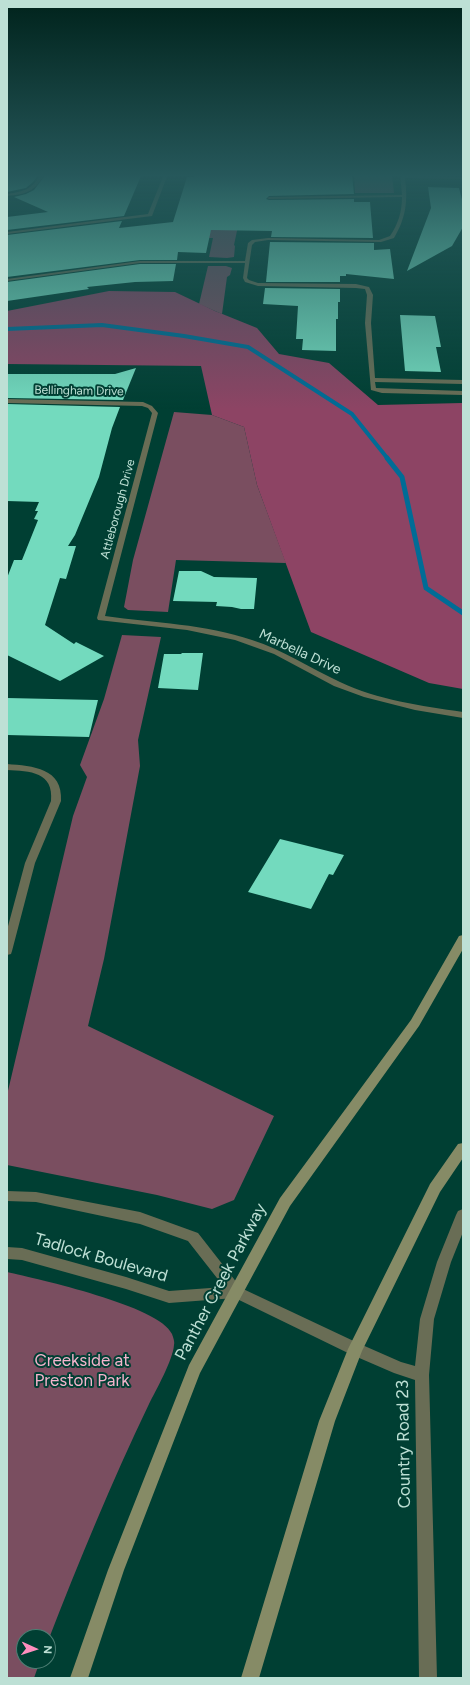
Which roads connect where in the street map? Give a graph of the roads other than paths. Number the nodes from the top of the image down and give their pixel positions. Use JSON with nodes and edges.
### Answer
{"nodes":[{"id":1,"x":249,"y":253,"type":"edge"},
{"id":2,"x":247,"y":262,"type":"junction"},
{"id":3,"x":7,"y":280,"type":"edge"},
{"id":4,"x":372,"y":380,"type":"junction"},
{"id":5,"x":463,"y":382,"type":"edge"},
{"id":6,"x":463,"y":393,"type":"edge"},
{"id":7,"x":7,"y":401,"type":"edge"},
{"id":8,"x":150,"y":407,"type":"joint"},
{"id":9,"x":100,"y":618,"type":"joint"},
{"id":10,"x":463,"y":715,"type":"edge"},
{"id":11,"x":7,"y":767,"type":"edge"},
{"id":12,"x":463,"y":939,"type":"edge"},
{"id":13,"x":7,"y":951,"type":"edge"},
{"id":14,"x":463,"y":1148,"type":"edge"},
{"id":15,"x":7,"y":1196,"type":"edge"},
{"id":16,"x":463,"y":1215,"type":"edge"},
{"id":17,"x":7,"y":1253,"type":"edge"},
{"id":18,"x":236,"y":1292,"type":"junction"},
{"id":19,"x":356,"y":1349,"type":"junction"},
{"id":20,"x":422,"y":1375,"type":"junction"},
{"id":21,"x":79,"y":1678,"type":"edge"},
{"id":22,"x":250,"y":1678,"type":"edge"},
{"id":23,"x":428,"y":1678,"type":"edge"}],
"edges":[{"from":1,"to":2,"type":"street"},
{"from":2,"to":3,"type":"street"},
{"from":2,"to":4,"type":"street"},
{"from":4,"to":5,"type":"street"},
{"from":4,"to":6,"type":"street"},
{"from":7,"to":8,"type":"street","name":"Bellingham Drive"},
{"from":8,"to":9,"type":"street","name":"Attleborough Drive"},
{"from":9,"to":10,"type":"street","name":"Marbella Drive"},
{"from":11,"to":13,"type":"street"},
{"from":12,"to":18,"type":"main road","name":"Panther Creek Parkway"},
{"from":14,"to":19,"type":"main road"},
{"from":15,"to":18,"type":"street"},
{"from":16,"to":20,"type":"street","name":"Country Road 23"},
{"from":17,"to":18,"type":"street","name":"Tadlock Boulevard"},
{"from":18,"to":19,"type":"street"},
{"from":18,"to":21,"type":"main road","name":"Panther Creek Parkway"},
{"from":19,"to":20,"type":"street"},
{"from":19,"to":22,"type":"main road"},
{"from":20,"to":23,"type":"street","name":"Country Road 23"}]}
